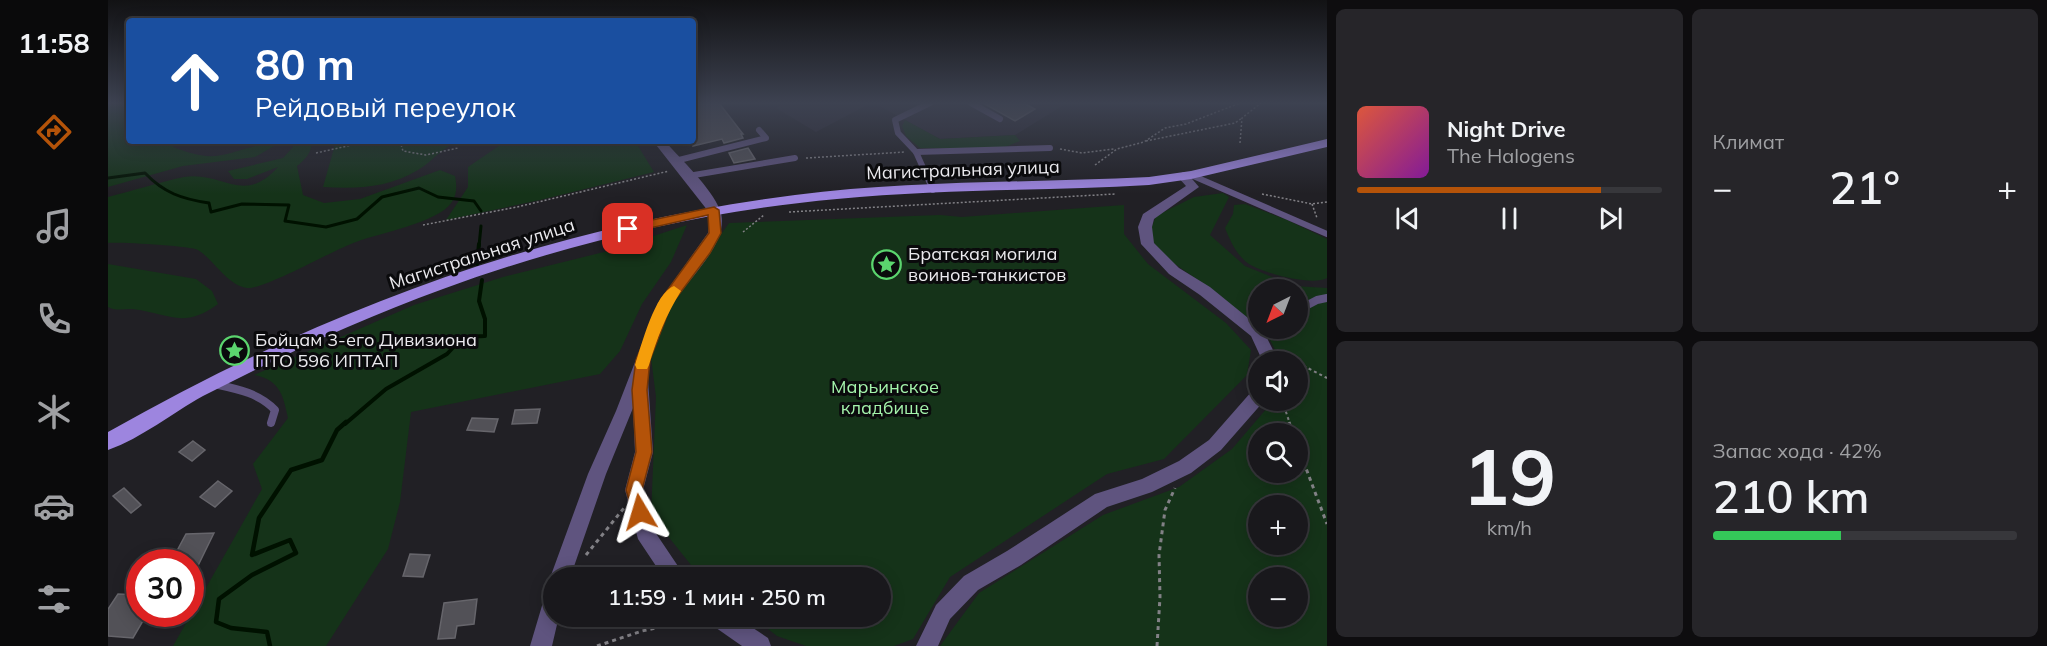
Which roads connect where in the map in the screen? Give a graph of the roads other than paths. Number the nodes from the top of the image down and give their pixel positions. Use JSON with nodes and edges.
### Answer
{"nodes":[{"id":1,"x":762,"y":133,"type":"edge"},
{"id":2,"x":898,"y":133,"type":"edge"},
{"id":3,"x":1327,"y":143,"type":"edge"},
{"id":4,"x":661,"y":144,"type":"edge"},
{"id":5,"x":1050,"y":148,"type":"road end"},
{"id":6,"x":916,"y":152,"type":"junction"},
{"id":7,"x":795,"y":159,"type":"road end"},
{"id":8,"x":682,"y":169,"type":"junction"},
{"id":9,"x":1187,"y":176,"type":"junction"},
{"id":10,"x":933,"y":190,"type":"junction"},
{"id":11,"x":714,"y":210,"type":"junction"},
{"id":12,"x":1325,"y":233,"type":"edge"},
{"id":13,"x":1327,"y":298,"type":"edge"},
{"id":14,"x":1308,"y":305,"type":"edge"},
{"id":15,"x":1248,"y":326,"type":"edge"},
{"id":16,"x":643,"y":360,"type":"junction"},
{"id":17,"x":212,"y":383,"type":"junction"},
{"id":18,"x":1248,"y":407,"type":"edge"},
{"id":19,"x":272,"y":423,"type":"dead end"},
{"id":20,"x":108,"y":442,"type":"edge"},
{"id":21,"x":564,"y":567,"type":"edge"},
{"id":22,"x":668,"y":567,"type":"edge"},
{"id":23,"x":546,"y":627,"type":"edge"},
{"id":24,"x":725,"y":627,"type":"edge"},
{"id":25,"x":541,"y":646,"type":"edge"},
{"id":26,"x":760,"y":646,"type":"edge"},
{"id":27,"x":927,"y":646,"type":"edge"}],
"edges":[{"from":1,"to":8,"type":"lane"},
{"from":2,"to":6,"type":"lane"},
{"from":3,"to":9,"type":"main road","name":"Магистральная улица"},
{"from":4,"to":8,"type":"street"},
{"from":5,"to":6,"type":"lane"},
{"from":6,"to":10,"type":"lane"},
{"from":7,"to":8,"type":"lane"},
{"from":8,"to":11,"type":"street"},
{"from":9,"to":10,"type":"main road","name":"Магистральная улица"},
{"from":9,"to":12,"type":"lane"},
{"from":9,"to":15,"type":"street"},
{"from":10,"to":11,"type":"main road","name":"Магистральная улица"},
{"from":11,"to":16,"type":"street"},
{"from":11,"to":17,"type":"main road","name":"Магистральная улица"},
{"from":13,"to":14,"type":"lane"},
{"from":16,"to":21,"type":"street"},
{"from":16,"to":22,"type":"street"},
{"from":17,"to":19,"type":"lane"},
{"from":17,"to":20,"type":"main road","name":"Магистральная улица"},
{"from":18,"to":27,"type":"street"},
{"from":23,"to":25,"type":"street"},
{"from":24,"to":26,"type":"street"}]}
